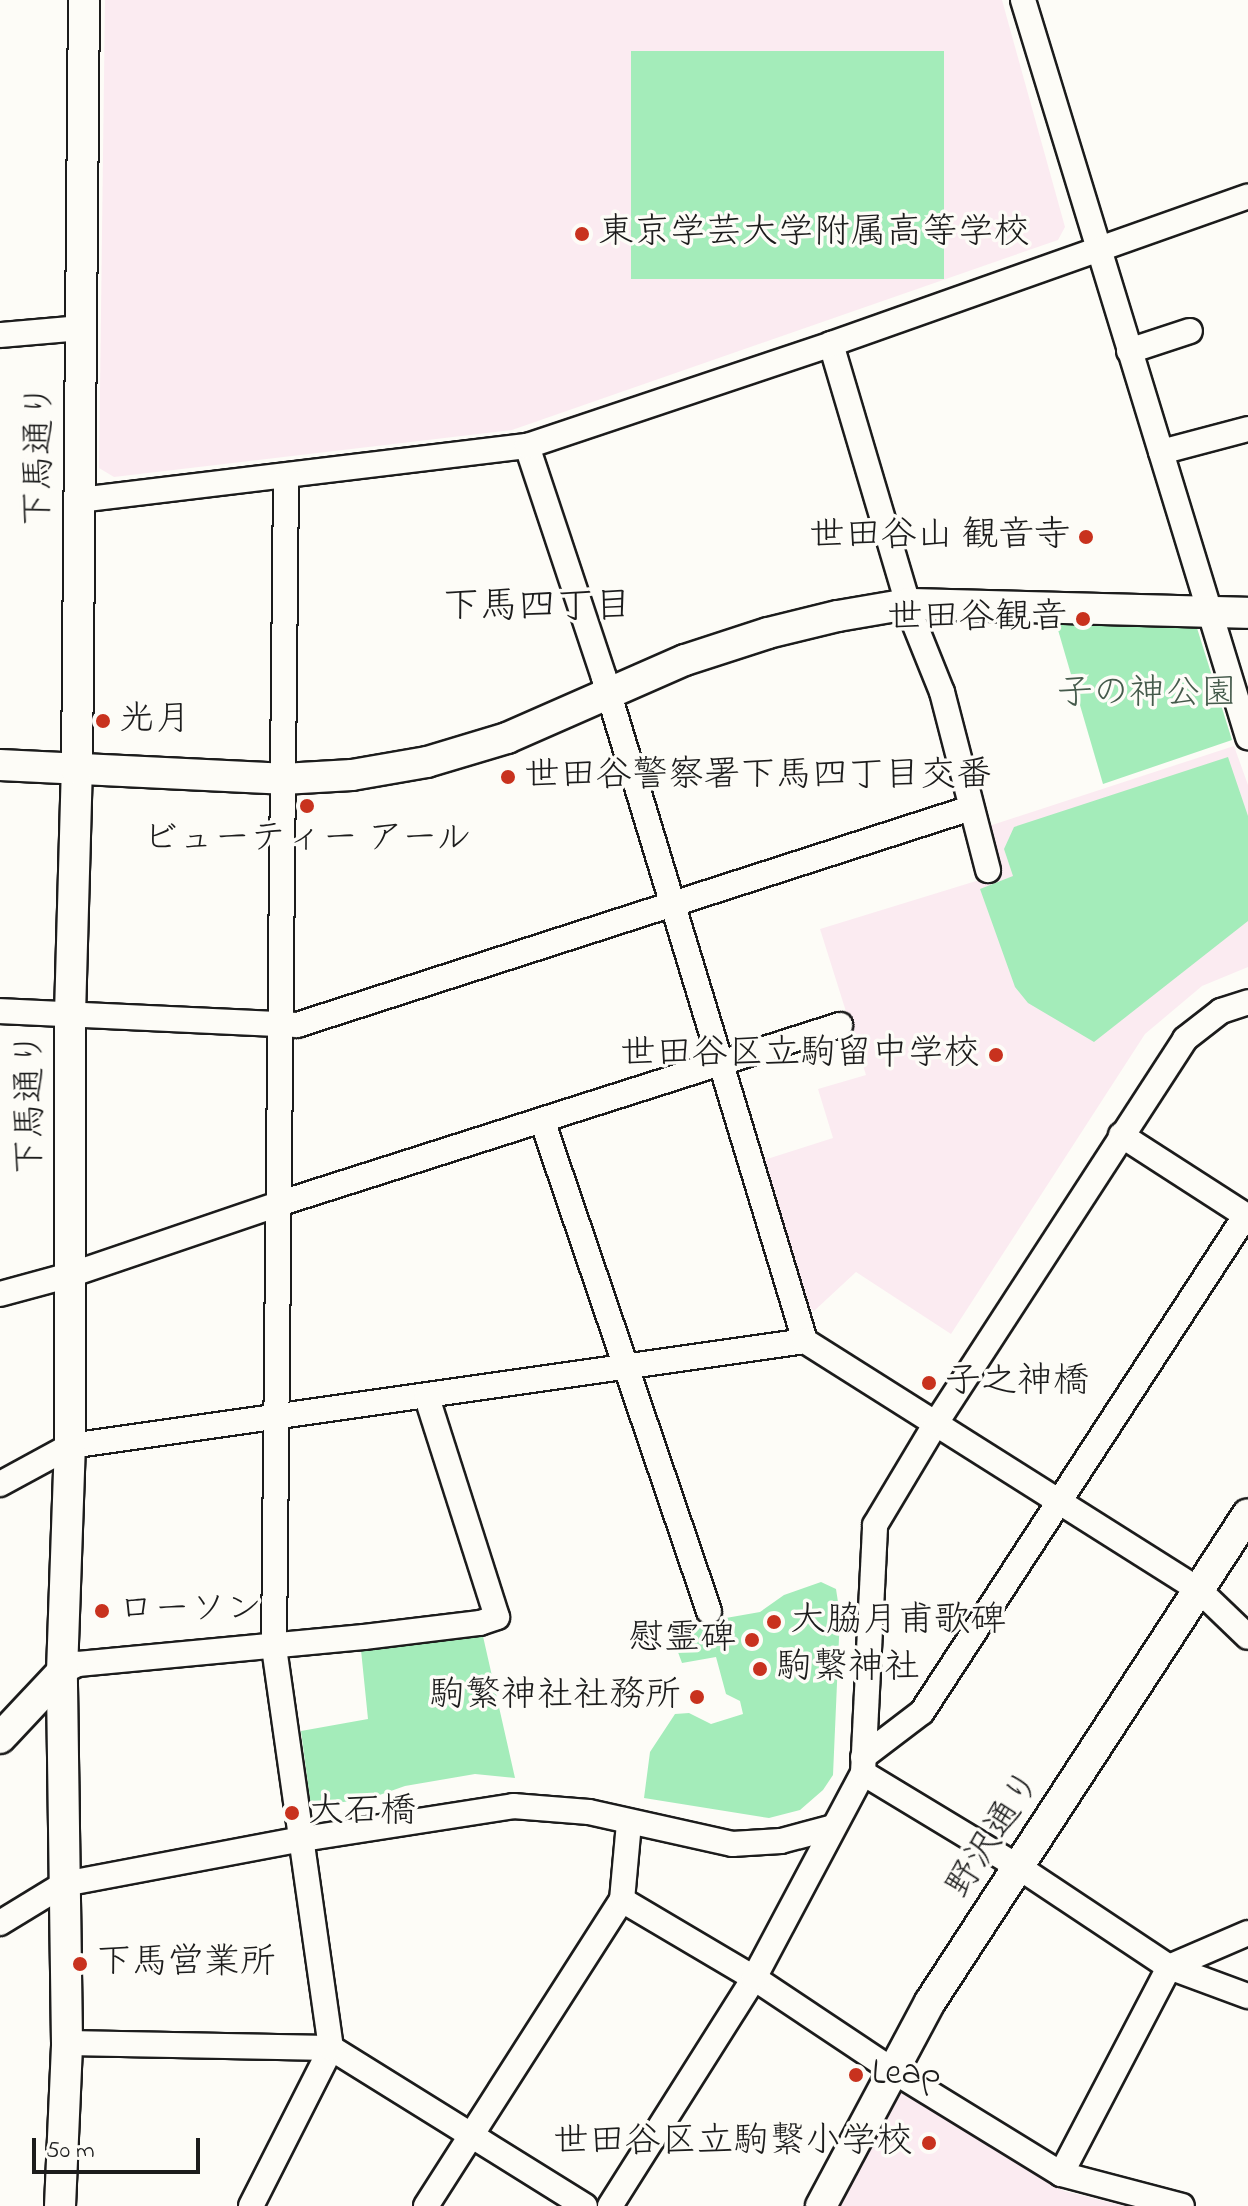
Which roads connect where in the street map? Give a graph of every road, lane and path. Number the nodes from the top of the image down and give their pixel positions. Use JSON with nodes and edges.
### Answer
{"nodes":[{"id":1,"x":84,"y":0,"type":"edge"},
{"id":2,"x":1023,"y":0,"type":"edge"},
{"id":3,"x":1248,"y":196,"type":"edge"},
{"id":4,"x":1098,"y":248,"type":"junction"},
{"id":5,"x":81,"y":328,"type":"junction"},
{"id":6,"x":1190,"y":331,"type":"dead end"},
{"id":7,"x":0,"y":335,"type":"edge"},
{"id":8,"x":831,"y":344,"type":"junction"},
{"id":9,"x":1129,"y":351,"type":"junction"},
{"id":10,"x":1248,"y":429,"type":"edge"},
{"id":11,"x":527,"y":446,"type":"junction"},
{"id":12,"x":1161,"y":452,"type":"junction"},
{"id":13,"x":286,"y":477,"type":"junction"},
{"id":14,"x":80,"y":500,"type":"junction"},
{"id":15,"x":908,"y":604,"type":"junction"},
{"id":16,"x":1210,"y":611,"type":"junction"},
{"id":17,"x":1248,"y":613,"type":"edge"},
{"id":18,"x":608,"y":694,"type":"junction"},
{"id":19,"x":1248,"y":737,"type":"edge"},
{"id":20,"x":0,"y":765,"type":"edge"},
{"id":21,"x":77,"y":769,"type":"junction"},
{"id":22,"x":283,"y":779,"type":"junction"},
{"id":23,"x":971,"y":808,"type":"junction"},
{"id":24,"x":988,"y":870,"type":"dead end"},
{"id":25,"x":671,"y":906,"type":"junction"},
{"id":26,"x":1248,"y":1002,"type":"edge"},
{"id":27,"x":0,"y":1011,"type":"edge"},
{"id":28,"x":70,"y":1015,"type":"junction"},
{"id":29,"x":840,"y":1025,"type":"dead end"},
{"id":30,"x":280,"y":1027,"type":"junction"},
{"id":31,"x":720,"y":1062,"type":"junction"},
{"id":32,"x":540,"y":1120,"type":"junction"},
{"id":33,"x":1121,"y":1135,"type":"junction"},
{"id":34,"x":278,"y":1204,"type":"junction"},
{"id":35,"x":1247,"y":1216,"type":"edge"},
{"id":36,"x":70,"y":1275,"type":"junction"},
{"id":37,"x":0,"y":1294,"type":"edge"},
{"id":38,"x":805,"y":1341,"type":"junction"},
{"id":39,"x":626,"y":1367,"type":"junction"},
{"id":40,"x":427,"y":1397,"type":"junction"},
{"id":41,"x":275,"y":1418,"type":"junction"},
{"id":42,"x":936,"y":1423,"type":"junction"},
{"id":43,"x":70,"y":1446,"type":"junction"},
{"id":44,"x":0,"y":1484,"type":"edge"},
{"id":45,"x":1059,"y":1503,"type":"junction"},
{"id":46,"x":1248,"y":1514,"type":"edge"},
{"id":47,"x":1200,"y":1591,"type":"junction"},
{"id":48,"x":709,"y":1611,"type":"dead end"},
{"id":49,"x":1248,"y":1637,"type":"edge"},
{"id":50,"x":274,"y":1646,"type":"junction"},
{"id":51,"x":62,"y":1672,"type":"junction"},
{"id":52,"x":0,"y":1738,"type":"edge"},
{"id":53,"x":863,"y":1765,"type":"junction"},
{"id":54,"x":629,"y":1823,"type":"junction"},
{"id":55,"x":830,"y":1828,"type":"junction"},
{"id":56,"x":303,"y":1839,"type":"junction"},
{"id":57,"x":1020,"y":1868,"type":"junction"},
{"id":58,"x":64,"y":1884,"type":"junction"},
{"id":59,"x":622,"y":1900,"type":"junction"},
{"id":60,"x":0,"y":1923,"type":"edge"},
{"id":61,"x":1248,"y":1933,"type":"edge"},
{"id":62,"x":1169,"y":1967,"type":"junction"},
{"id":63,"x":754,"y":1978,"type":"junction"},
{"id":64,"x":1248,"y":1996,"type":"edge"},
{"id":65,"x":67,"y":2043,"type":"junction"},
{"id":66,"x":331,"y":2048,"type":"junction"},
{"id":67,"x":892,"y":2070,"type":"junction"},
{"id":68,"x":473,"y":2135,"type":"junction"},
{"id":69,"x":1061,"y":2174,"type":"junction"},
{"id":70,"x":60,"y":2206,"type":"edge"},
{"id":71,"x":251,"y":2206,"type":"edge"},
{"id":72,"x":426,"y":2206,"type":"edge"},
{"id":73,"x":585,"y":2206,"type":"edge"},
{"id":74,"x":610,"y":2206,"type":"edge"},
{"id":75,"x":821,"y":2206,"type":"edge"},
{"id":76,"x":1182,"y":2206,"type":"edge"}],
"edges":[{"from":1,"to":5,"type":"street","name":"下馬通り"},
{"from":2,"to":4,"type":"street"},
{"from":3,"to":4,"type":"street"},
{"from":4,"to":8,"type":"street"},
{"from":4,"to":9,"type":"street"},
{"from":5,"to":7,"type":"street"},
{"from":5,"to":14,"type":"street","name":"下馬通り"},
{"from":6,"to":9,"type":"street"},
{"from":8,"to":11,"type":"street"},
{"from":8,"to":15,"type":"street"},
{"from":9,"to":12,"type":"street"},
{"from":10,"to":12,"type":"street"},
{"from":11,"to":13,"type":"street"},
{"from":11,"to":18,"type":"street"},
{"from":12,"to":16,"type":"street"},
{"from":13,"to":14,"type":"street"},
{"from":13,"to":22,"type":"street"},
{"from":14,"to":21,"type":"street","name":"下馬通り"},
{"from":15,"to":16,"type":"street"},
{"from":15,"to":18,"type":"street"},
{"from":15,"to":23,"type":"street"},
{"from":16,"to":17,"type":"street"},
{"from":16,"to":19,"type":"street"},
{"from":18,"to":22,"type":"street"},
{"from":18,"to":25,"type":"street"},
{"from":20,"to":21,"type":"street"},
{"from":21,"to":22,"type":"street"},
{"from":21,"to":28,"type":"street","name":"下馬通り"},
{"from":22,"to":30,"type":"street"},
{"from":23,"to":24,"type":"street"},
{"from":23,"to":25,"type":"street"},
{"from":25,"to":30,"type":"street"},
{"from":25,"to":31,"type":"street"},
{"from":26,"to":33,"type":"street"},
{"from":27,"to":28,"type":"street"},
{"from":28,"to":30,"type":"street"},
{"from":28,"to":36,"type":"street","name":"下馬通り"},
{"from":29,"to":31,"type":"street"},
{"from":30,"to":34,"type":"street"},
{"from":31,"to":32,"type":"street"},
{"from":31,"to":38,"type":"street"},
{"from":32,"to":34,"type":"street"},
{"from":32,"to":39,"type":"street"},
{"from":33,"to":35,"type":"street"},
{"from":33,"to":42,"type":"street"},
{"from":34,"to":36,"type":"street"},
{"from":34,"to":41,"type":"street"},
{"from":35,"to":45,"type":"street"},
{"from":36,"to":37,"type":"street"},
{"from":36,"to":43,"type":"street","name":"下馬通り"},
{"from":38,"to":39,"type":"street"},
{"from":38,"to":42,"type":"street"},
{"from":39,"to":40,"type":"street"},
{"from":39,"to":48,"type":"street"},
{"from":40,"to":41,"type":"street"},
{"from":40,"to":50,"type":"street"},
{"from":41,"to":43,"type":"street"},
{"from":41,"to":50,"type":"street"},
{"from":42,"to":45,"type":"street"},
{"from":42,"to":53,"type":"street"},
{"from":43,"to":44,"type":"street"},
{"from":43,"to":51,"type":"street","name":"下馬通り"},
{"from":45,"to":47,"type":"street"},
{"from":45,"to":53,"type":"street"},
{"from":46,"to":47,"type":"street","name":"野沢通り"},
{"from":47,"to":49,"type":"street"},
{"from":47,"to":57,"type":"street","name":"野沢通り"},
{"from":50,"to":51,"type":"street"},
{"from":50,"to":56,"type":"street"},
{"from":51,"to":52,"type":"street"},
{"from":51,"to":58,"type":"street","name":"下馬通り"},
{"from":53,"to":55,"type":"street"},
{"from":53,"to":57,"type":"street"},
{"from":54,"to":55,"type":"street"},
{"from":54,"to":56,"type":"street"},
{"from":54,"to":59,"type":"street"},
{"from":55,"to":63,"type":"street"},
{"from":56,"to":58,"type":"street"},
{"from":56,"to":66,"type":"street"},
{"from":57,"to":62,"type":"street"},
{"from":57,"to":67,"type":"street","name":"野沢通り"},
{"from":58,"to":60,"type":"street"},
{"from":58,"to":65,"type":"street","name":"下馬通り"},
{"from":59,"to":63,"type":"street"},
{"from":59,"to":68,"type":"street"},
{"from":61,"to":62,"type":"street"},
{"from":62,"to":64,"type":"street"},
{"from":62,"to":69,"type":"street"},
{"from":63,"to":67,"type":"street"},
{"from":63,"to":74,"type":"street"},
{"from":65,"to":66,"type":"street"},
{"from":65,"to":70,"type":"street","name":"下馬通り"},
{"from":66,"to":68,"type":"street"},
{"from":66,"to":71,"type":"street"},
{"from":67,"to":69,"type":"street"},
{"from":67,"to":75,"type":"street","name":"野沢通り"},
{"from":68,"to":72,"type":"street"},
{"from":68,"to":73,"type":"street"},
{"from":69,"to":76,"type":"street"}]}
